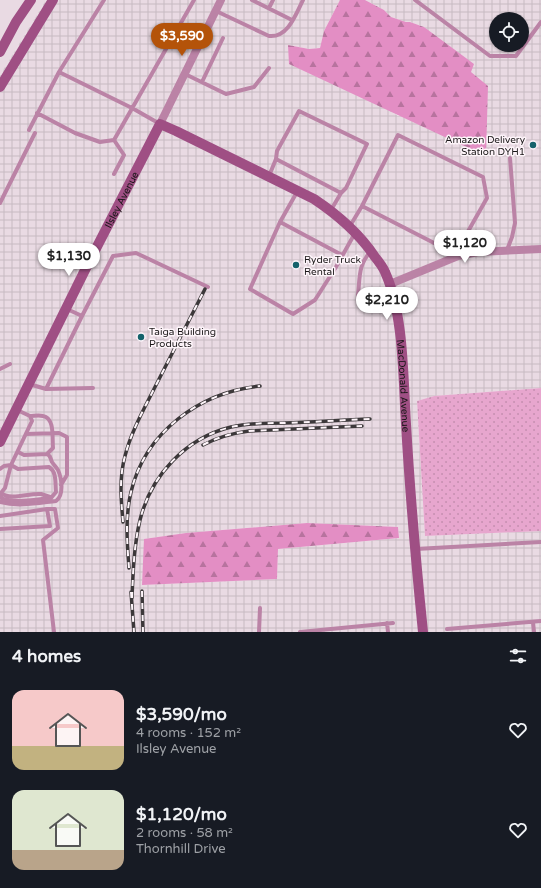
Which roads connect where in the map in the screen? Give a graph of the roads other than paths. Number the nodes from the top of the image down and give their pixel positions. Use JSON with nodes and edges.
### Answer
{"nodes":[{"id":1,"x":31,"y":0,"type":"edge"},
{"id":2,"x":53,"y":0,"type":"edge"},
{"id":3,"x":104,"y":0,"type":"edge"},
{"id":4,"x":194,"y":0,"type":"edge"},
{"id":5,"x":222,"y":0,"type":"edge"},
{"id":6,"x":252,"y":0,"type":"edge"},
{"id":7,"x":273,"y":0,"type":"edge"},
{"id":8,"x":303,"y":0,"type":"edge"},
{"id":9,"x":415,"y":0,"type":"edge"},
{"id":10,"x":269,"y":8,"type":"junction"},
{"id":11,"x":216,"y":11,"type":"junction"},
{"id":12,"x":292,"y":20,"type":"junction"},
{"id":13,"x":541,"y":22,"type":"edge"},
{"id":14,"x":177,"y":31,"type":"junction"},
{"id":15,"x":223,"y":38,"type":"dead end"},
{"id":16,"x":200,"y":43,"type":"junction"},
{"id":17,"x":0,"y":52,"type":"edge"},
{"id":18,"x":269,"y":68,"type":"dead end"},
{"id":19,"x":59,"y":72,"type":"junction"},
{"id":20,"x":185,"y":74,"type":"junction"},
{"id":21,"x":202,"y":82,"type":"junction"},
{"id":22,"x":0,"y":86,"type":"edge"},
{"id":23,"x":132,"y":108,"type":"junction"},
{"id":24,"x":37,"y":113,"type":"junction"},
{"id":25,"x":160,"y":124,"type":"junction"},
{"id":26,"x":29,"y":130,"type":"dead end"},
{"id":27,"x":35,"y":133,"type":"dead end"},
{"id":28,"x":114,"y":140,"type":"junction"},
{"id":29,"x":510,"y":158,"type":"dead end"},
{"id":30,"x":276,"y":159,"type":"junction"},
{"id":31,"x":114,"y":174,"type":"dead end"},
{"id":32,"x":269,"y":176,"type":"junction"},
{"id":33,"x":298,"y":190,"type":"junction"},
{"id":34,"x":341,"y":193,"type":"junction"},
{"id":35,"x":0,"y":203,"type":"edge"},
{"id":36,"x":362,"y":206,"type":"junction"},
{"id":37,"x":331,"y":210,"type":"junction"},
{"id":38,"x":280,"y":222,"type":"junction"},
{"id":39,"x":352,"y":229,"type":"junction"},
{"id":40,"x":541,"y":249,"type":"edge"},
{"id":41,"x":507,"y":250,"type":"junction"},
{"id":42,"x":371,"y":251,"type":"junction"},
{"id":43,"x":458,"y":252,"type":"junction"},
{"id":44,"x":342,"y":255,"type":"junction"},
{"id":45,"x":390,"y":284,"type":"junction"},
{"id":46,"x":208,"y":287,"type":"dead end"},
{"id":47,"x":358,"y":295,"type":"dead end"},
{"id":48,"x":66,"y":308,"type":"junction"},
{"id":49,"x":82,"y":316,"type":"junction"},
{"id":50,"x":10,"y":364,"type":"dead end"},
{"id":51,"x":0,"y":370,"type":"edge"},
{"id":52,"x":29,"y":384,"type":"junction"},
{"id":53,"x":93,"y":388,"type":"dead end"},
{"id":54,"x":46,"y":389,"type":"junction"},
{"id":55,"x":16,"y":410,"type":"junction"},
{"id":56,"x":30,"y":416,"type":"junction"},
{"id":57,"x":52,"y":433,"type":"junction"},
{"id":58,"x":26,"y":434,"type":"junction"},
{"id":59,"x":0,"y":442,"type":"edge"},
{"id":60,"x":18,"y":452,"type":"junction"},
{"id":61,"x":47,"y":454,"type":"junction"},
{"id":62,"x":11,"y":465,"type":"junction"},
{"id":63,"x":0,"y":469,"type":"edge"},
{"id":64,"x":61,"y":485,"type":"junction"},
{"id":65,"x":0,"y":493,"type":"edge"},
{"id":66,"x":61,"y":494,"type":"junction"},
{"id":67,"x":51,"y":498,"type":"junction"},
{"id":68,"x":0,"y":502,"type":"edge"},
{"id":69,"x":46,"y":502,"type":"junction"},
{"id":70,"x":48,"y":509,"type":"junction"},
{"id":71,"x":0,"y":516,"type":"edge"},
{"id":72,"x":0,"y":529,"type":"edge"},
{"id":73,"x":541,"y":542,"type":"edge"},
{"id":74,"x":415,"y":549,"type":"junction"},
{"id":75,"x":260,"y":608,"type":"dead end"},
{"id":76,"x":541,"y":621,"type":"edge"},
{"id":77,"x":533,"y":622,"type":"junction"},
{"id":78,"x":387,"y":623,"type":"junction"},
{"id":79,"x":393,"y":623,"type":"dead end"},
{"id":80,"x":448,"y":629,"type":"dead end"},
{"id":81,"x":318,"y":631,"type":"edge"},
{"id":82,"x":54,"y":632,"type":"edge"},
{"id":83,"x":259,"y":632,"type":"edge"},
{"id":84,"x":300,"y":632,"type":"edge"},
{"id":85,"x":388,"y":632,"type":"edge"},
{"id":86,"x":423,"y":632,"type":"edge"},
{"id":87,"x":534,"y":632,"type":"edge"}],
"edges":[{"from":1,"to":17,"type":"street"},
{"from":2,"to":22,"type":"street"},
{"from":3,"to":19,"type":"lane"},
{"from":4,"to":14,"type":"lane"},
{"from":5,"to":11,"type":"street","name":"Ilsley Avenue"},
{"from":6,"to":10,"type":"lane"},
{"from":7,"to":10,"type":"lane"},
{"from":8,"to":12,"type":"lane"},
{"from":9,"to":13,"type":"lane"},
{"from":10,"to":12,"type":"lane"},
{"from":11,"to":12,"type":"lane"},
{"from":11,"to":16,"type":"street","name":"Ilsley Avenue"},
{"from":14,"to":16,"type":"lane"},
{"from":14,"to":23,"type":"lane"},
{"from":15,"to":21,"type":"lane"},
{"from":16,"to":20,"type":"street","name":"Ilsley Avenue"},
{"from":18,"to":21,"type":"lane"},
{"from":19,"to":23,"type":"lane"},
{"from":19,"to":24,"type":"lane"},
{"from":20,"to":21,"type":"lane"},
{"from":20,"to":25,"type":"street","name":"Ilsley Avenue"},
{"from":23,"to":25,"type":"lane"},
{"from":23,"to":28,"type":"lane"},
{"from":24,"to":26,"type":"lane"},
{"from":24,"to":28,"type":"lane"},
{"from":25,"to":32,"type":"street","name":"MacDonald Avenue"},
{"from":25,"to":48,"type":"street","name":"Ilsley Avenue"},
{"from":27,"to":35,"type":"lane"},
{"from":28,"to":31,"type":"lane"},
{"from":29,"to":41,"type":"lane"},
{"from":30,"to":32,"type":"lane"},
{"from":30,"to":34,"type":"lane"},
{"from":30,"to":34,"type":"lane"},
{"from":32,"to":33,"type":"street","name":"MacDonald Avenue"},
{"from":33,"to":37,"type":"street","name":"MacDonald Avenue"},
{"from":33,"to":38,"type":"lane"},
{"from":34,"to":37,"type":"lane"},
{"from":36,"to":39,"type":"lane"},
{"from":36,"to":43,"type":"lane"},
{"from":36,"to":43,"type":"lane"},
{"from":37,"to":39,"type":"street","name":"MacDonald Avenue"},
{"from":38,"to":44,"type":"lane"},
{"from":38,"to":44,"type":"lane"},
{"from":39,"to":42,"type":"street","name":"MacDonald Avenue"},
{"from":39,"to":44,"type":"lane"},
{"from":40,"to":41,"type":"street"},
{"from":41,"to":43,"type":"street"},
{"from":42,"to":45,"type":"street","name":"MacDonald Avenue"},
{"from":42,"to":47,"type":"lane"},
{"from":43,"to":45,"type":"street"},
{"from":45,"to":74,"type":"street","name":"MacDonald Avenue"},
{"from":46,"to":49,"type":"lane"},
{"from":48,"to":49,"type":"lane"},
{"from":48,"to":52,"type":"street","name":"Ilsley Avenue"},
{"from":49,"to":54,"type":"lane"},
{"from":50,"to":51,"type":"lane"},
{"from":52,"to":54,"type":"lane"},
{"from":52,"to":55,"type":"street","name":"Ilsley Avenue"},
{"from":53,"to":54,"type":"lane"},
{"from":55,"to":56,"type":"lane"},
{"from":55,"to":59,"type":"street","name":"Ilsley Avenue"},
{"from":56,"to":57,"type":"lane"},
{"from":56,"to":58,"type":"lane"},
{"from":57,"to":58,"type":"lane"},
{"from":57,"to":61,"type":"lane"},
{"from":57,"to":64,"type":"lane"},
{"from":58,"to":60,"type":"lane"},
{"from":60,"to":61,"type":"lane"},
{"from":60,"to":62,"type":"lane"},
{"from":61,"to":64,"type":"lane"},
{"from":62,"to":63,"type":"lane"},
{"from":62,"to":65,"type":"lane"},
{"from":62,"to":67,"type":"lane"},
{"from":64,"to":66,"type":"lane"},
{"from":65,"to":67,"type":"lane"},
{"from":66,"to":67,"type":"lane"},
{"from":66,"to":69,"type":"lane"},
{"from":67,"to":69,"type":"lane"},
{"from":68,"to":69,"type":"lane"},
{"from":70,"to":71,"type":"lane"},
{"from":70,"to":72,"type":"lane"},
{"from":70,"to":82,"type":"lane"},
{"from":73,"to":74,"type":"lane"},
{"from":74,"to":86,"type":"street","name":"MacDonald Avenue"},
{"from":75,"to":83,"type":"lane"},
{"from":76,"to":77,"type":"lane"},
{"from":77,"to":80,"type":"lane"},
{"from":77,"to":87,"type":"lane"},
{"from":78,"to":79,"type":"lane"},
{"from":78,"to":81,"type":"lane"},
{"from":78,"to":85,"type":"lane"},
{"from":81,"to":84,"type":"lane"}]}
